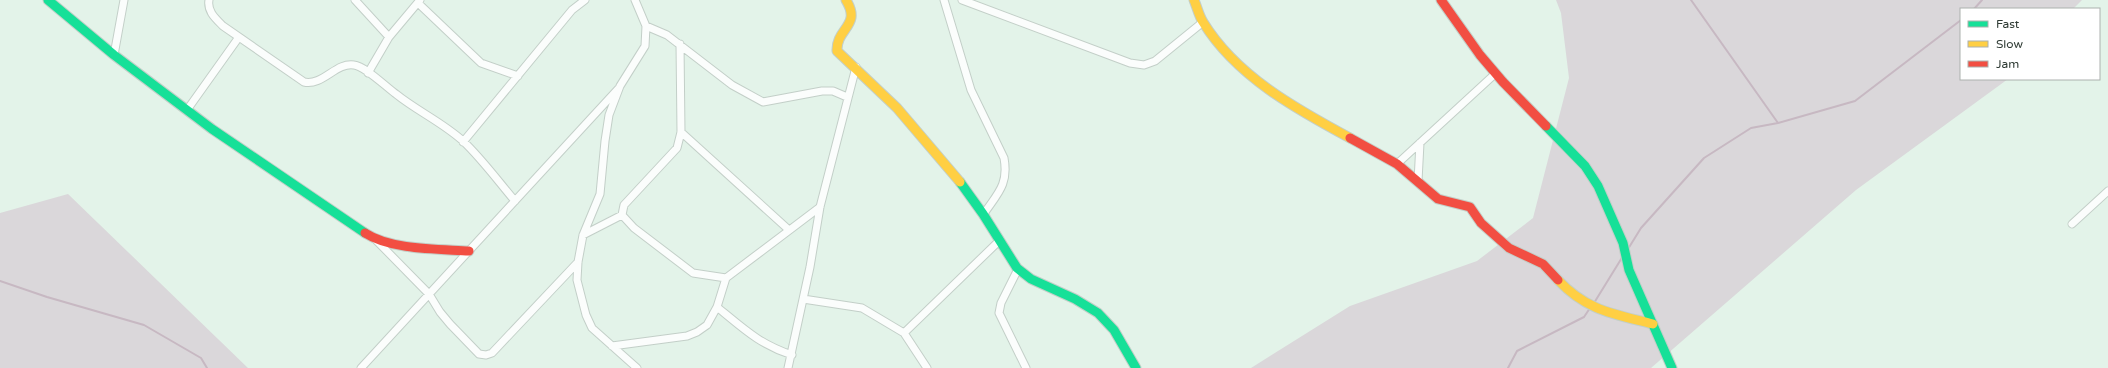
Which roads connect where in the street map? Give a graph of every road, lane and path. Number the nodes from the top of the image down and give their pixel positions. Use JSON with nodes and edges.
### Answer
{"nodes":[{"id":1,"x":48,"y":0,"type":"edge"},
{"id":2,"x":124,"y":0,"type":"edge"},
{"id":3,"x":209,"y":0,"type":"edge"},
{"id":4,"x":585,"y":0,"type":"edge"},
{"id":5,"x":635,"y":0,"type":"edge"},
{"id":6,"x":846,"y":0,"type":"edge"},
{"id":7,"x":944,"y":0,"type":"edge"},
{"id":8,"x":962,"y":0,"type":"edge"},
{"id":9,"x":1194,"y":0,"type":"edge"},
{"id":10,"x":1441,"y":0,"type":"edge"},
{"id":11,"x":357,"y":1,"type":"edge"},
{"id":12,"x":419,"y":2,"type":"edge"},
{"id":13,"x":1203,"y":22,"type":"junction"},
{"id":14,"x":646,"y":26,"type":"junction"},
{"id":15,"x":239,"y":37,"type":"junction"},
{"id":16,"x":389,"y":37,"type":"junction"},
{"id":17,"x":680,"y":44,"type":"junction"},
{"id":18,"x":114,"y":55,"type":"junction"},
{"id":19,"x":856,"y":67,"type":"junction"},
{"id":20,"x":368,"y":73,"type":"junction"},
{"id":21,"x":1496,"y":74,"type":"junction"},
{"id":22,"x":518,"y":76,"type":"junction"},
{"id":23,"x":620,"y":86,"type":"junction"},
{"id":24,"x":847,"y":97,"type":"junction"},
{"id":25,"x":187,"y":110,"type":"junction"},
{"id":26,"x":681,"y":132,"type":"junction"},
{"id":27,"x":463,"y":142,"type":"junction"},
{"id":28,"x":1420,"y":143,"type":"junction"},
{"id":29,"x":1397,"y":164,"type":"junction"},
{"id":30,"x":1418,"y":182,"type":"junction"},
{"id":31,"x":2108,"y":191,"type":"edge"},
{"id":32,"x":515,"y":201,"type":"junction"},
{"id":33,"x":820,"y":207,"type":"junction"},
{"id":34,"x":622,"y":215,"type":"junction"},
{"id":35,"x":983,"y":215,"type":"junction"},
{"id":36,"x":2072,"y":224,"type":"dead end"},
{"id":37,"x":789,"y":230,"type":"junction"},
{"id":38,"x":583,"y":235,"type":"junction"},
{"id":39,"x":374,"y":238,"type":"junction"},
{"id":40,"x":999,"y":241,"type":"junction"},
{"id":41,"x":469,"y":251,"type":"junction"},
{"id":42,"x":578,"y":262,"type":"junction"},
{"id":43,"x":1018,"y":269,"type":"junction"},
{"id":44,"x":726,"y":278,"type":"junction"},
{"id":45,"x":429,"y":294,"type":"junction"},
{"id":46,"x":804,"y":299,"type":"junction"},
{"id":47,"x":717,"y":307,"type":"junction"},
{"id":48,"x":1653,"y":324,"type":"junction"},
{"id":49,"x":904,"y":334,"type":"junction"},
{"id":50,"x":612,"y":346,"type":"junction"},
{"id":51,"x":792,"y":355,"type":"junction"},
{"id":52,"x":361,"y":368,"type":"edge"},
{"id":53,"x":637,"y":368,"type":"edge"},
{"id":54,"x":788,"y":368,"type":"edge"},
{"id":55,"x":927,"y":368,"type":"edge"},
{"id":56,"x":1026,"y":368,"type":"edge"},
{"id":57,"x":1136,"y":368,"type":"edge"},
{"id":58,"x":1672,"y":368,"type":"edge"}],
"edges":[{"from":1,"to":18,"type":"street"},
{"from":2,"to":18,"type":"street"},
{"from":3,"to":15,"type":"street"},
{"from":4,"to":22,"type":"street"},
{"from":5,"to":14,"type":"street"},
{"from":6,"to":19,"type":"street"},
{"from":7,"to":35,"type":"street"},
{"from":8,"to":13,"type":"street"},
{"from":9,"to":13,"type":"street"},
{"from":10,"to":21,"type":"street"},
{"from":11,"to":16,"type":"street"},
{"from":12,"to":16,"type":"street"},
{"from":12,"to":22,"type":"street"},
{"from":13,"to":29,"type":"street"},
{"from":14,"to":17,"type":"street"},
{"from":14,"to":23,"type":"street"},
{"from":15,"to":20,"type":"street"},
{"from":15,"to":25,"type":"street"},
{"from":16,"to":20,"type":"street"},
{"from":17,"to":24,"type":"street"},
{"from":17,"to":26,"type":"street"},
{"from":18,"to":25,"type":"street"},
{"from":19,"to":24,"type":"street"},
{"from":19,"to":35,"type":"street"},
{"from":20,"to":27,"type":"street"},
{"from":21,"to":28,"type":"street"},
{"from":21,"to":48,"type":"street"},
{"from":22,"to":27,"type":"street"},
{"from":23,"to":32,"type":"street"},
{"from":23,"to":38,"type":"street"},
{"from":24,"to":33,"type":"street"},
{"from":25,"to":39,"type":"street"},
{"from":26,"to":34,"type":"street"},
{"from":26,"to":37,"type":"street"},
{"from":27,"to":32,"type":"street"},
{"from":28,"to":29,"type":"street"},
{"from":28,"to":30,"type":"street"},
{"from":29,"to":30,"type":"street"},
{"from":30,"to":48,"type":"street"},
{"from":31,"to":36,"type":"street"},
{"from":32,"to":41,"type":"street"},
{"from":33,"to":37,"type":"street"},
{"from":33,"to":46,"type":"street"},
{"from":34,"to":38,"type":"street"},
{"from":34,"to":44,"type":"street"},
{"from":35,"to":40,"type":"street"},
{"from":37,"to":44,"type":"street"},
{"from":38,"to":42,"type":"street"},
{"from":39,"to":41,"type":"street"},
{"from":39,"to":45,"type":"street"},
{"from":40,"to":43,"type":"street"},
{"from":40,"to":49,"type":"street"},
{"from":41,"to":45,"type":"street"},
{"from":42,"to":45,"type":"street"},
{"from":42,"to":50,"type":"street"},
{"from":43,"to":56,"type":"street"},
{"from":43,"to":57,"type":"street"},
{"from":44,"to":47,"type":"street"},
{"from":45,"to":52,"type":"street"},
{"from":46,"to":49,"type":"street"},
{"from":46,"to":51,"type":"street"},
{"from":47,"to":50,"type":"street"},
{"from":47,"to":51,"type":"street"},
{"from":48,"to":58,"type":"street"},
{"from":49,"to":55,"type":"street"},
{"from":50,"to":53,"type":"street"},
{"from":51,"to":54,"type":"street"}]}
